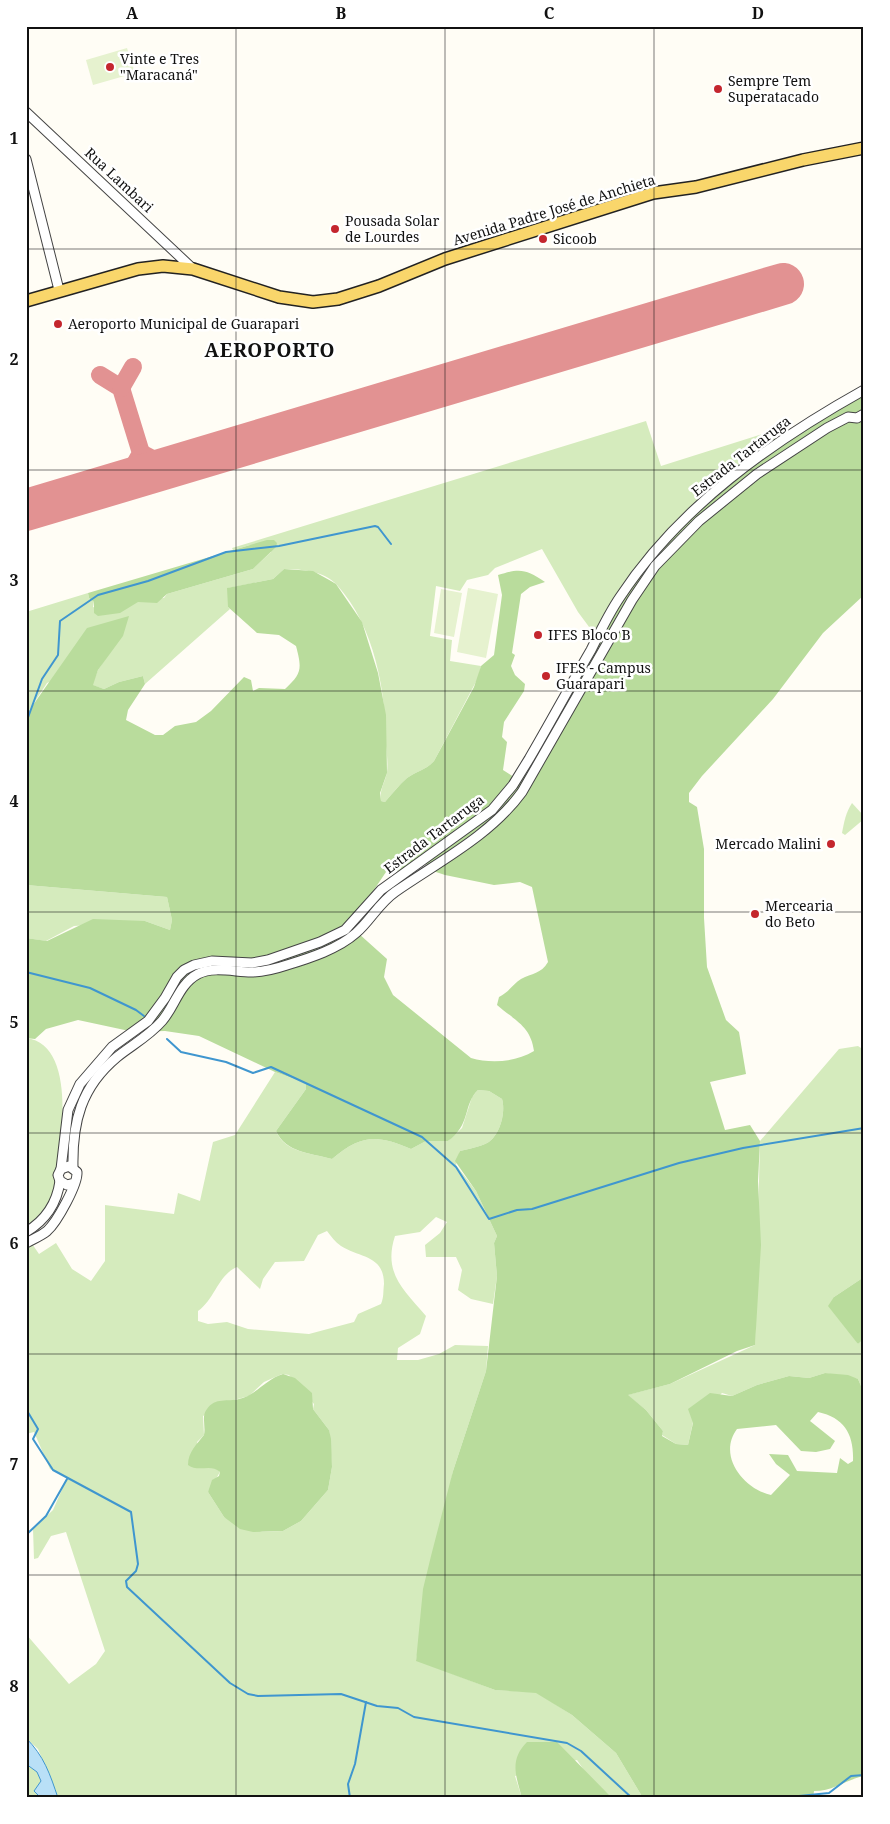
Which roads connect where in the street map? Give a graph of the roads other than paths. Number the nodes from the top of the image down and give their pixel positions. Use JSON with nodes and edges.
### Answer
{"nodes":[{"id":1,"x":26,"y":112,"type":"edge"},
{"id":2,"x":864,"y":148,"type":"edge"},
{"id":3,"x":26,"y":159,"type":"edge"},
{"id":4,"x":193,"y":269,"type":"junction"},
{"id":5,"x":59,"y":290,"type":"junction"},
{"id":6,"x":26,"y":301,"type":"edge"},
{"id":7,"x":863,"y":392,"type":"edge"},
{"id":8,"x":864,"y":414,"type":"edge"},
{"id":9,"x":73,"y":1168,"type":"junction"},
{"id":10,"x":61,"y":1169,"type":"junction"},
{"id":11,"x":60,"y":1181,"type":"junction"},
{"id":12,"x":74,"y":1183,"type":"junction"},
{"id":13,"x":26,"y":1232,"type":"edge"},
{"id":14,"x":26,"y":1243,"type":"edge"}],
"edges":[{"from":1,"to":4,"type":"street","name":"Rua Lambari"},
{"from":2,"to":4,"type":"main road","name":"Avenida Padre José de Anchieta"},
{"from":3,"to":5,"type":"street"},
{"from":4,"to":5,"type":"main road","name":"Avenida Padre José de Anchieta"},
{"from":5,"to":6,"type":"main road","name":"Avenida Padre José de Anchieta"},
{"from":7,"to":10,"type":"street","name":"Estrada Tartaruga"},
{"from":8,"to":9,"type":"street","name":"Estrada Tartaruga"},
{"from":9,"to":10,"type":"street"},
{"from":9,"to":12,"type":"street"},
{"from":10,"to":11,"type":"street"},
{"from":11,"to":12,"type":"street"},
{"from":11,"to":13,"type":"street"},
{"from":12,"to":14,"type":"street"}]}
